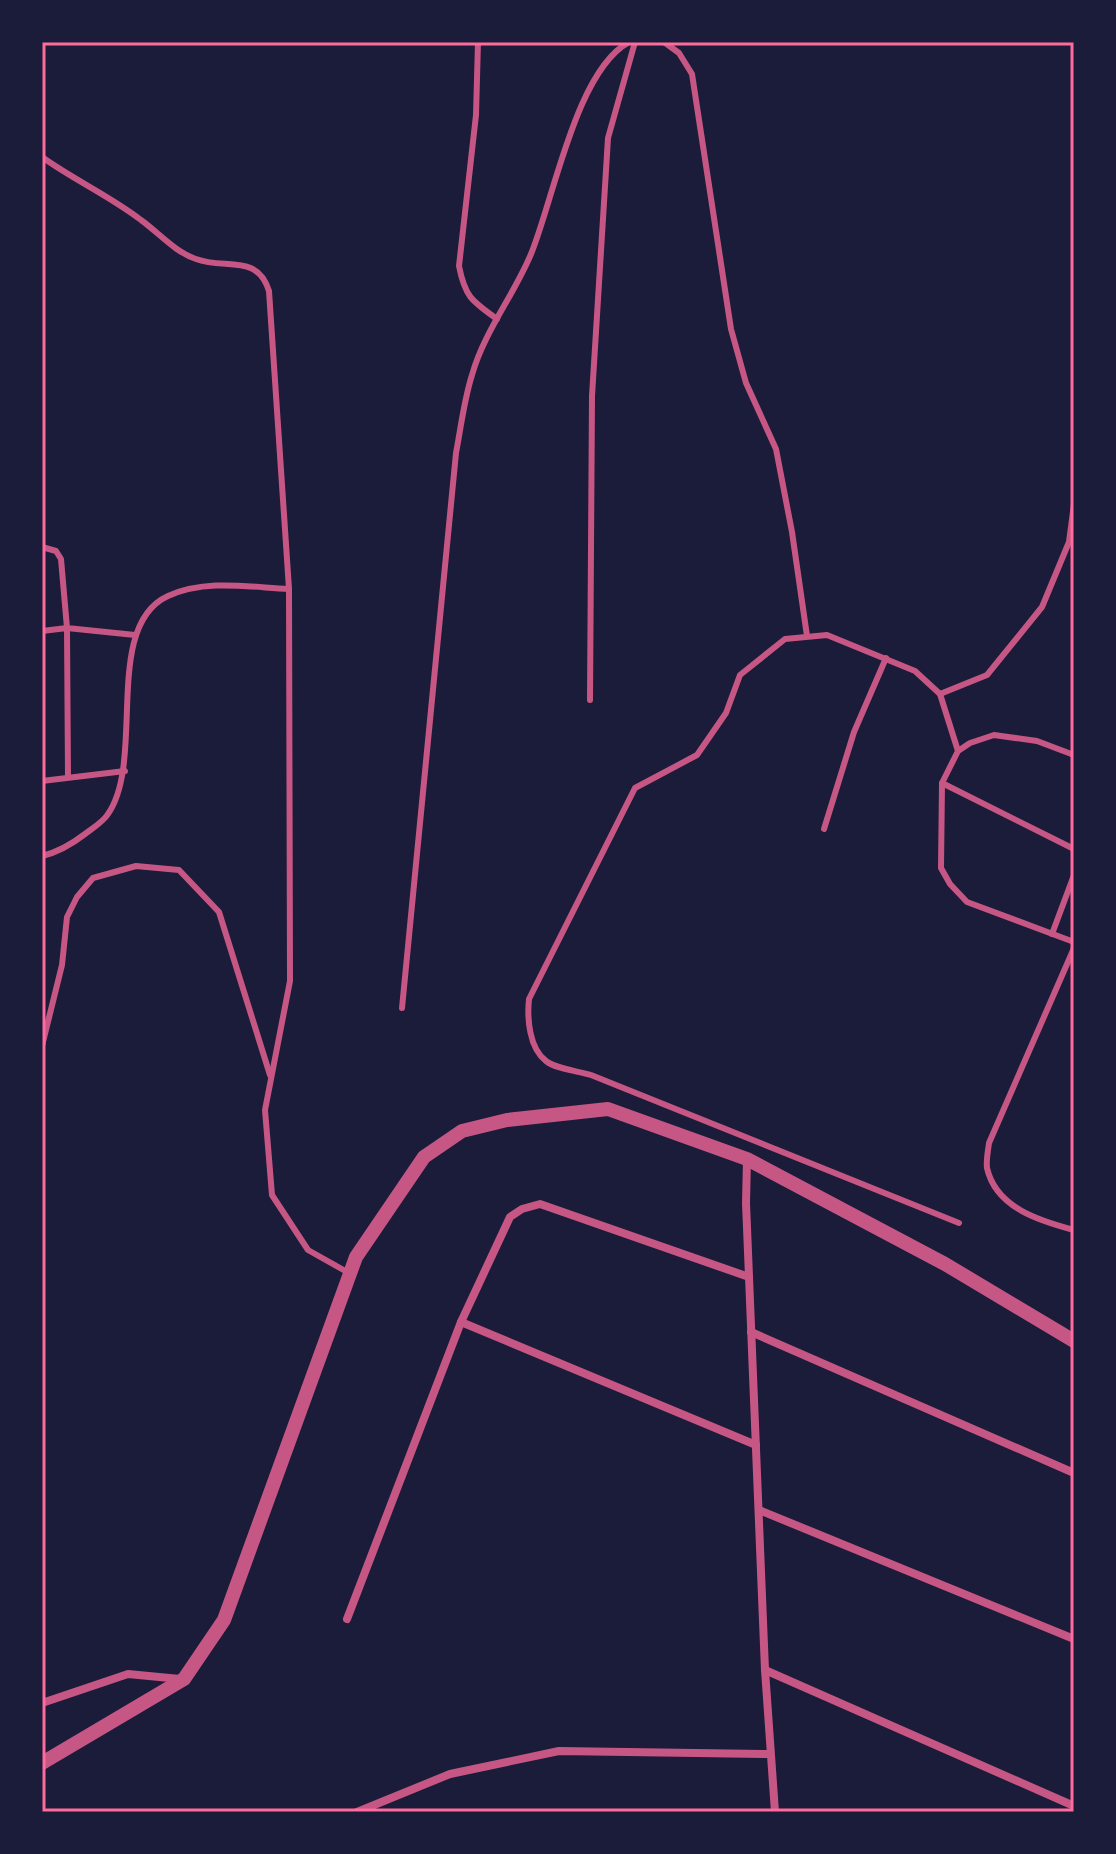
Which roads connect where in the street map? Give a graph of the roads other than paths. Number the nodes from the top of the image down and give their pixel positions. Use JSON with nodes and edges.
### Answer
{"nodes":[{"id":1,"x":478,"y":42,"type":"edge"},
{"id":2,"x":632,"y":42,"type":"edge"},
{"id":3,"x":664,"y":42,"type":"edge"},
{"id":4,"x":42,"y":157,"type":"edge"},
{"id":5,"x":497,"y":319,"type":"junction"},
{"id":6,"x":1074,"y":504,"type":"edge"},
{"id":7,"x":42,"y":547,"type":"edge"},
{"id":8,"x":289,"y":589,"type":"junction"},
{"id":9,"x":67,"y":628,"type":"junction"},
{"id":10,"x":42,"y":631,"type":"edge"},
{"id":11,"x":135,"y":635,"type":"junction"},
{"id":12,"x":807,"y":636,"type":"junction"},
{"id":13,"x":886,"y":658,"type":"junction"},
{"id":14,"x":940,"y":694,"type":"junction"},
{"id":15,"x":590,"y":700,"type":"dead end"},
{"id":16,"x":958,"y":751,"type":"junction"},
{"id":17,"x":1074,"y":755,"type":"edge"},
{"id":18,"x":125,"y":771,"type":"junction"},
{"id":19,"x":68,"y":777,"type":"junction"},
{"id":20,"x":42,"y":781,"type":"edge"},
{"id":21,"x":942,"y":783,"type":"junction"},
{"id":22,"x":824,"y":829,"type":"dead end"},
{"id":23,"x":1074,"y":849,"type":"edge"},
{"id":24,"x":42,"y":856,"type":"edge"},
{"id":25,"x":1074,"y":875,"type":"edge"},
{"id":26,"x":1052,"y":934,"type":"junction"},
{"id":27,"x":1074,"y":945,"type":"edge"},
{"id":28,"x":402,"y":1008,"type":"dead end"},
{"id":29,"x":42,"y":1046,"type":"edge"},
{"id":30,"x":271,"y":1079,"type":"junction"},
{"id":31,"x":747,"y":1159,"type":"junction"},
{"id":32,"x":959,"y":1223,"type":"dead end"},
{"id":33,"x":1074,"y":1230,"type":"edge"},
{"id":34,"x":350,"y":1274,"type":"junction"},
{"id":35,"x":749,"y":1277,"type":"junction"},
{"id":36,"x":461,"y":1322,"type":"junction"},
{"id":37,"x":751,"y":1332,"type":"junction"},
{"id":38,"x":1074,"y":1341,"type":"edge"},
{"id":39,"x":756,"y":1445,"type":"junction"},
{"id":40,"x":1074,"y":1473,"type":"edge"},
{"id":41,"x":759,"y":1510,"type":"junction"},
{"id":42,"x":347,"y":1619,"type":"dead end"},
{"id":43,"x":1074,"y":1639,"type":"edge"},
{"id":44,"x":765,"y":1670,"type":"junction"},
{"id":45,"x":184,"y":1679,"type":"junction"},
{"id":46,"x":42,"y":1703,"type":"edge"},
{"id":47,"x":770,"y":1754,"type":"junction"},
{"id":48,"x":42,"y":1763,"type":"edge"},
{"id":49,"x":1074,"y":1806,"type":"edge"},
{"id":50,"x":357,"y":1812,"type":"edge"},
{"id":51,"x":775,"y":1812,"type":"edge"}],
"edges":[{"from":1,"to":5,"type":"lane"},
{"from":2,"to":5,"type":"lane"},
{"from":2,"to":15,"type":"lane"},
{"from":3,"to":12,"type":"lane"},
{"from":4,"to":8,"type":"lane"},
{"from":5,"to":28,"type":"lane"},
{"from":6,"to":14,"type":"lane"},
{"from":7,"to":9,"type":"lane"},
{"from":8,"to":11,"type":"lane"},
{"from":8,"to":30,"type":"lane"},
{"from":9,"to":10,"type":"lane"},
{"from":9,"to":11,"type":"lane"},
{"from":9,"to":19,"type":"lane"},
{"from":11,"to":18,"type":"lane"},
{"from":12,"to":13,"type":"lane"},
{"from":12,"to":32,"type":"lane"},
{"from":13,"to":14,"type":"lane"},
{"from":13,"to":22,"type":"lane"},
{"from":14,"to":16,"type":"lane"},
{"from":16,"to":17,"type":"lane"},
{"from":16,"to":21,"type":"lane"},
{"from":18,"to":19,"type":"lane"},
{"from":18,"to":24,"type":"lane"},
{"from":19,"to":20,"type":"lane"},
{"from":21,"to":23,"type":"lane"},
{"from":21,"to":26,"type":"lane"},
{"from":25,"to":26,"type":"lane"},
{"from":26,"to":27,"type":"lane"},
{"from":27,"to":33,"type":"lane"},
{"from":29,"to":30,"type":"lane"},
{"from":30,"to":34,"type":"lane"},
{"from":31,"to":34,"type":"street"},
{"from":31,"to":35,"type":"street"},
{"from":31,"to":38,"type":"street"},
{"from":34,"to":45,"type":"street"},
{"from":35,"to":36,"type":"street"},
{"from":35,"to":37,"type":"street"},
{"from":36,"to":39,"type":"street"},
{"from":36,"to":42,"type":"street"},
{"from":37,"to":39,"type":"street"},
{"from":37,"to":40,"type":"street"},
{"from":39,"to":41,"type":"street"},
{"from":41,"to":43,"type":"street"},
{"from":41,"to":44,"type":"street"},
{"from":44,"to":47,"type":"street"},
{"from":44,"to":49,"type":"street"},
{"from":45,"to":46,"type":"street"},
{"from":45,"to":48,"type":"street"},
{"from":47,"to":50,"type":"street"},
{"from":47,"to":51,"type":"street"}]}
